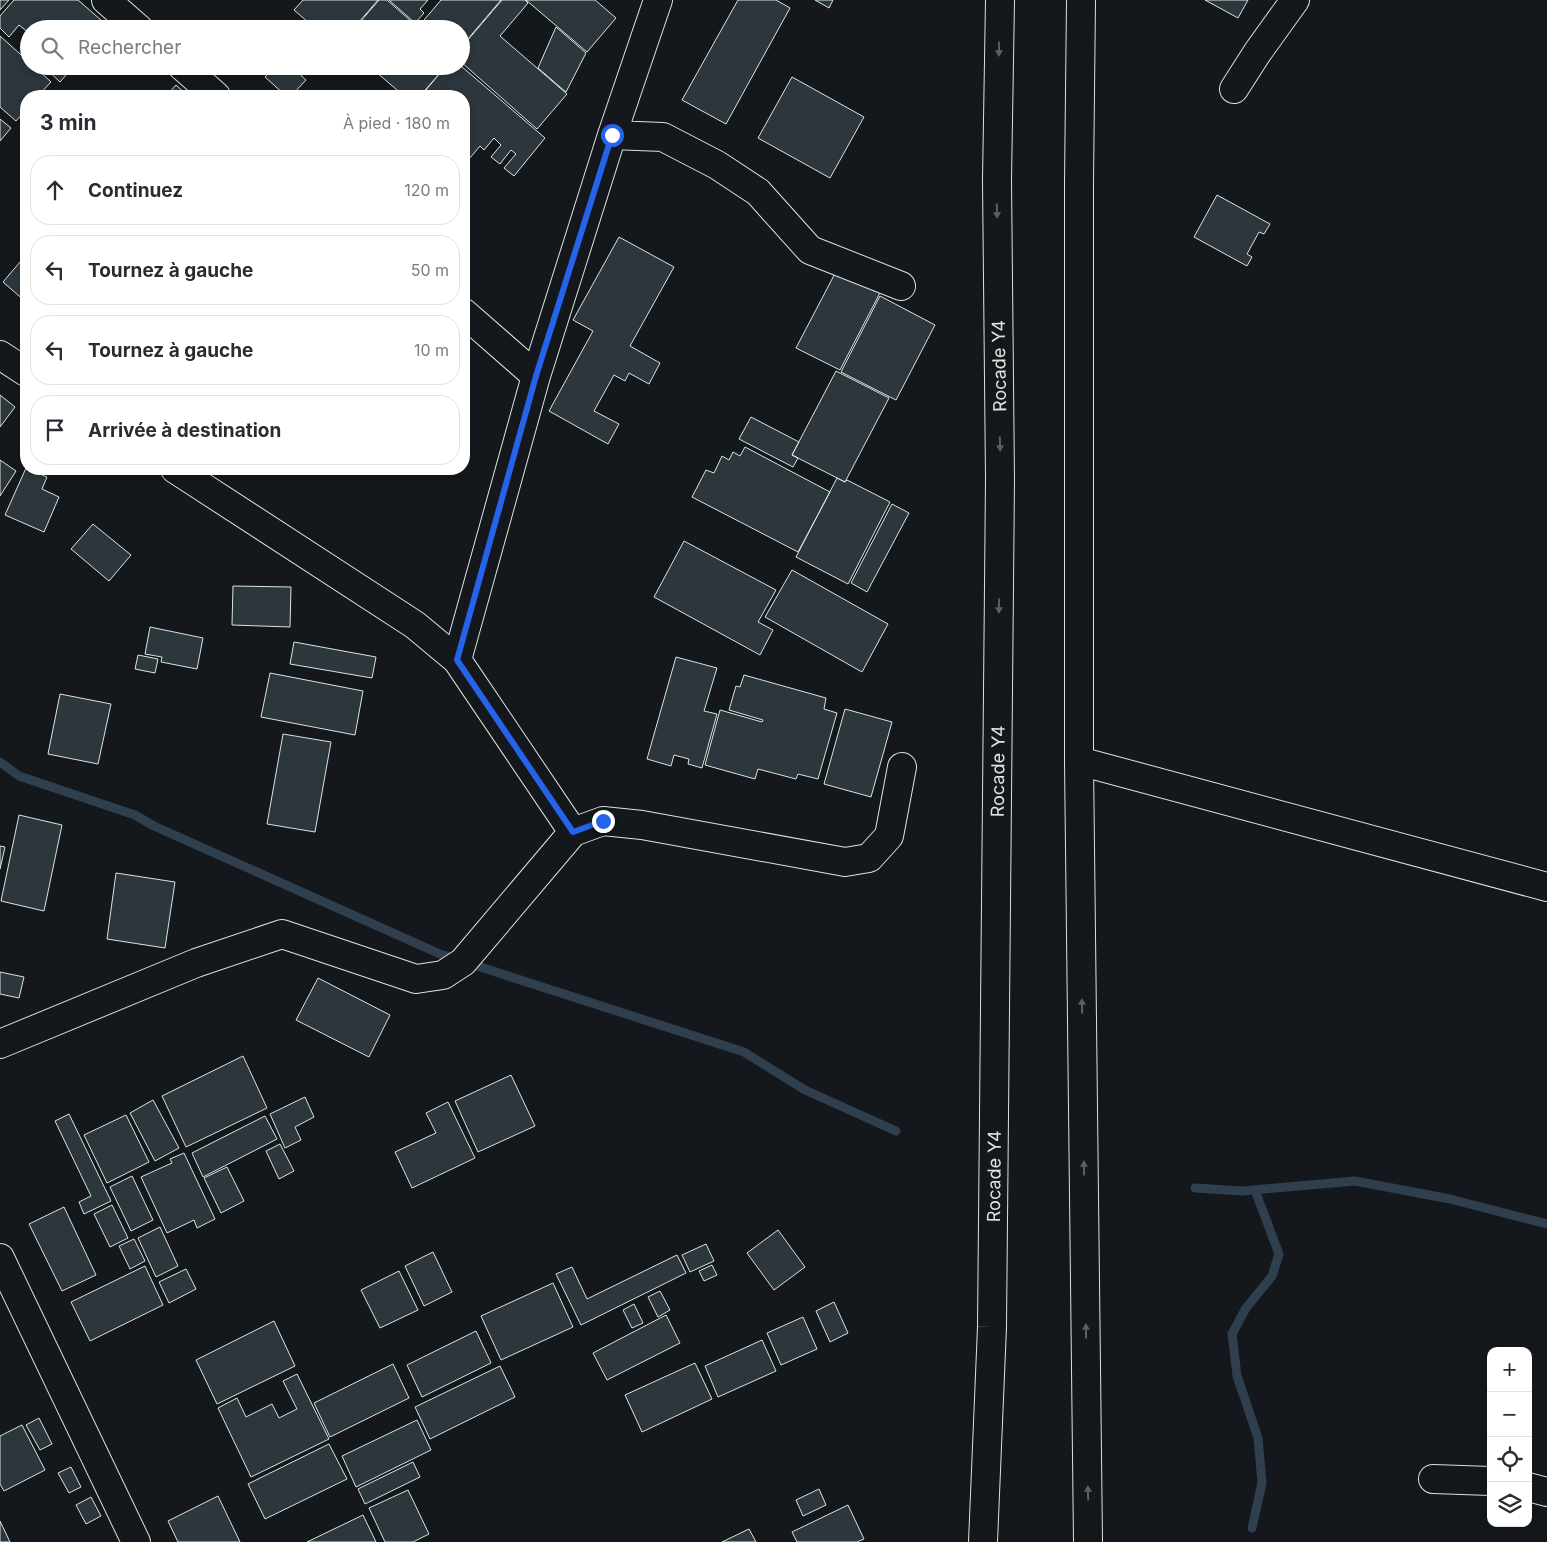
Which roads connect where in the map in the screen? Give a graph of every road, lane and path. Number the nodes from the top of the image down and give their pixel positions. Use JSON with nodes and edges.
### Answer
{"nodes":[{"id":1,"x":106,"y":0,"type":"edge"},
{"id":2,"x":658,"y":0,"type":"edge"},
{"id":3,"x":1000,"y":0,"type":"edge"},
{"id":4,"x":1081,"y":0,"type":"edge"},
{"id":5,"x":1295,"y":0,"type":"edge"},
{"id":6,"x":129,"y":20,"type":"edge"},
{"id":7,"x":192,"y":75,"type":"edge"},
{"id":8,"x":209,"y":90,"type":"edge"},
{"id":9,"x":1234,"y":90,"type":"dead end"},
{"id":10,"x":612,"y":135,"type":"junction"},
{"id":11,"x":901,"y":286,"type":"dead end"},
{"id":12,"x":470,"y":318,"type":"edge"},
{"id":13,"x":0,"y":355,"type":"edge"},
{"id":14,"x":20,"y":368,"type":"edge"},
{"id":15,"x":536,"y":376,"type":"junction"},
{"id":16,"x":184,"y":475,"type":"edge"},
{"id":17,"x":457,"y":660,"type":"junction"},
{"id":18,"x":1078,"y":761,"type":"junction"},
{"id":19,"x":902,"y":768,"type":"dead end"},
{"id":20,"x":573,"y":832,"type":"junction"},
{"id":21,"x":1547,"y":887,"type":"edge"},
{"id":22,"x":0,"y":1044,"type":"edge"},
{"id":23,"x":0,"y":1258,"type":"edge"},
{"id":24,"x":1434,"y":1479,"type":"dead end"},
{"id":25,"x":1487,"y":1481,"type":"edge"},
{"id":26,"x":1532,"y":1488,"type":"edge"},
{"id":27,"x":1547,"y":1492,"type":"edge"},
{"id":28,"x":136,"y":1542,"type":"edge"},
{"id":29,"x":983,"y":1542,"type":"edge"},
{"id":30,"x":1088,"y":1542,"type":"edge"}],
"edges":[{"from":1,"to":6,"type":"main road"},
{"from":2,"to":10,"type":"main road"},
{"from":3,"to":29,"type":"main road","name":"Rocade Y4","one_way":true},
{"from":4,"to":18,"type":"main road"},
{"from":5,"to":9,"type":"main road"},
{"from":7,"to":8,"type":"main road"},
{"from":10,"to":11,"type":"main road"},
{"from":10,"to":15,"type":"main road"},
{"from":12,"to":15,"type":"main road"},
{"from":13,"to":14,"type":"main road"},
{"from":15,"to":17,"type":"main road"},
{"from":16,"to":17,"type":"main road"},
{"from":17,"to":20,"type":"main road"},
{"from":18,"to":21,"type":"main road"},
{"from":30,"to":18,"type":"main road","one_way":true},
{"from":19,"to":20,"type":"main road"},
{"from":20,"to":22,"type":"main road"},
{"from":23,"to":28,"type":"main road"},
{"from":24,"to":25,"type":"main road"},
{"from":26,"to":27,"type":"main road"}]}
